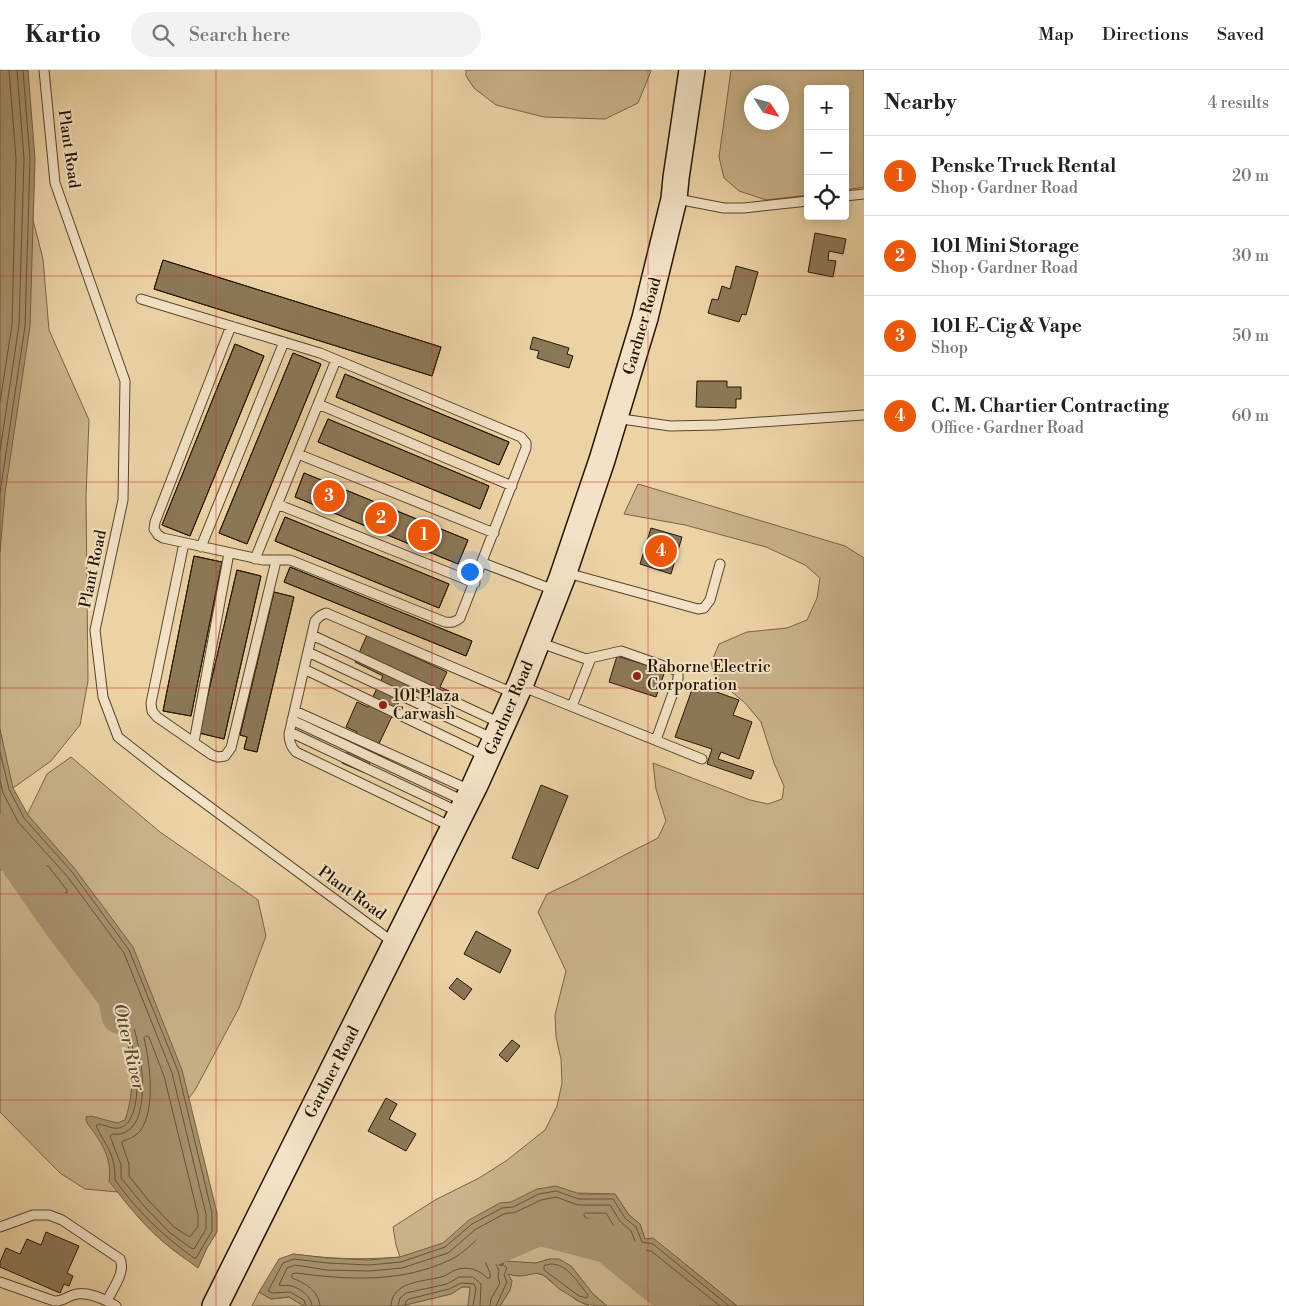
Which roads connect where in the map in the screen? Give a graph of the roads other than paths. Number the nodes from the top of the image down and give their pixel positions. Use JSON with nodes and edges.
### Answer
{"nodes":[{"id":1,"x":44,"y":70,"type":"edge"},
{"id":2,"x":692,"y":70,"type":"edge"},
{"id":3,"x":864,"y":194,"type":"edge"},
{"id":4,"x":849,"y":196,"type":"edge"},
{"id":5,"x":674,"y":199,"type":"junction"},
{"id":6,"x":804,"y":200,"type":"edge"},
{"id":7,"x":142,"y":299,"type":"dead end"},
{"id":8,"x":231,"y":326,"type":"junction"},
{"id":9,"x":284,"y":342,"type":"junction"},
{"id":10,"x":336,"y":360,"type":"junction"},
{"id":11,"x":318,"y":404,"type":"junction"},
{"id":12,"x":864,"y":415,"type":"edge"},
{"id":13,"x":615,"y":418,"type":"junction"},
{"id":14,"x":298,"y":454,"type":"junction"},
{"id":15,"x":512,"y":486,"type":"junction"},
{"id":16,"x":277,"y":504,"type":"junction"},
{"id":17,"x":494,"y":533,"type":"junction"},
{"id":18,"x":184,"y":543,"type":"junction"},
{"id":19,"x":202,"y":547,"type":"junction"},
{"id":20,"x":229,"y":553,"type":"junction"},
{"id":21,"x":255,"y":559,"type":"junction"},
{"id":22,"x":276,"y":561,"type":"junction"},
{"id":23,"x":483,"y":563,"type":"junction"},
{"id":24,"x":720,"y":564,"type":"dead end"},
{"id":25,"x":475,"y":582,"type":"junction"},
{"id":26,"x":560,"y":582,"type":"junction"},
{"id":27,"x":312,"y":635,"type":"junction"},
{"id":28,"x":538,"y":642,"type":"junction"},
{"id":29,"x":308,"y":652,"type":"junction"},
{"id":30,"x":591,"y":658,"type":"junction"},
{"id":31,"x":304,"y":669,"type":"junction"},
{"id":32,"x":518,"y":690,"type":"junction"},
{"id":33,"x":572,"y":706,"type":"junction"},
{"id":34,"x":295,"y":710,"type":"junction"},
{"id":35,"x":292,"y":720,"type":"junction"},
{"id":36,"x":290,"y":732,"type":"junction"},
{"id":37,"x":496,"y":740,"type":"junction"},
{"id":38,"x":656,"y":740,"type":"junction"},
{"id":39,"x":194,"y":742,"type":"junction"},
{"id":40,"x":702,"y":759,"type":"dead end"},
{"id":41,"x":464,"y":809,"type":"junction"},
{"id":42,"x":396,"y":945,"type":"junction"},
{"id":43,"x":0,"y":1227,"type":"edge"},
{"id":44,"x":0,"y":1282,"type":"edge"},
{"id":45,"x":107,"y":1301,"type":"junction"},
{"id":46,"x":116,"y":1306,"type":"edge"},
{"id":47,"x":215,"y":1306,"type":"edge"}],
"edges":[{"from":1,"to":42,"type":"lane","name":"Plant Road"},
{"from":2,"to":5,"type":"main road","name":"Gardner Road"},
{"from":3,"to":4,"type":"lane"},
{"from":5,"to":6,"type":"lane"},
{"from":5,"to":13,"type":"main road","name":"Gardner Road"},
{"from":7,"to":8,"type":"lane"},
{"from":8,"to":9,"type":"lane"},
{"from":8,"to":18,"type":"lane"},
{"from":9,"to":10,"type":"lane"},
{"from":9,"to":19,"type":"lane"},
{"from":10,"to":11,"type":"lane"},
{"from":10,"to":15,"type":"lane"},
{"from":11,"to":14,"type":"lane"},
{"from":11,"to":15,"type":"lane"},
{"from":12,"to":13,"type":"lane"},
{"from":13,"to":26,"type":"main road","name":"Gardner Road"},
{"from":14,"to":16,"type":"lane"},
{"from":14,"to":17,"type":"lane"},
{"from":15,"to":17,"type":"lane"},
{"from":16,"to":21,"type":"lane"},
{"from":16,"to":25,"type":"lane"},
{"from":17,"to":23,"type":"lane"},
{"from":18,"to":19,"type":"lane"},
{"from":18,"to":39,"type":"lane"},
{"from":19,"to":20,"type":"lane"},
{"from":20,"to":21,"type":"lane"},
{"from":20,"to":39,"type":"lane"},
{"from":21,"to":22,"type":"lane"},
{"from":22,"to":25,"type":"lane"},
{"from":22,"to":39,"type":"lane"},
{"from":23,"to":25,"type":"lane"},
{"from":23,"to":26,"type":"lane"},
{"from":24,"to":26,"type":"lane"},
{"from":26,"to":28,"type":"main road","name":"Gardner Road"},
{"from":27,"to":29,"type":"lane"},
{"from":27,"to":32,"type":"lane"},
{"from":27,"to":37,"type":"lane"},
{"from":28,"to":30,"type":"lane"},
{"from":28,"to":32,"type":"main road","name":"Gardner Road"},
{"from":29,"to":31,"type":"lane"},
{"from":29,"to":37,"type":"lane"},
{"from":30,"to":33,"type":"lane"},
{"from":30,"to":38,"type":"lane"},
{"from":31,"to":34,"type":"lane"},
{"from":31,"to":37,"type":"lane"},
{"from":32,"to":33,"type":"lane"},
{"from":32,"to":37,"type":"main road","name":"Gardner Road"},
{"from":33,"to":38,"type":"lane"},
{"from":34,"to":35,"type":"lane"},
{"from":34,"to":41,"type":"lane"},
{"from":35,"to":36,"type":"lane"},
{"from":35,"to":41,"type":"lane"},
{"from":36,"to":41,"type":"lane"},
{"from":36,"to":41,"type":"lane"},
{"from":37,"to":41,"type":"main road","name":"Gardner Road"},
{"from":38,"to":40,"type":"lane"},
{"from":41,"to":42,"type":"main road","name":"Gardner Road"},
{"from":42,"to":47,"type":"main road","name":"Gardner Road"},
{"from":43,"to":45,"type":"lane"},
{"from":44,"to":45,"type":"lane"},
{"from":45,"to":46,"type":"lane"}]}
